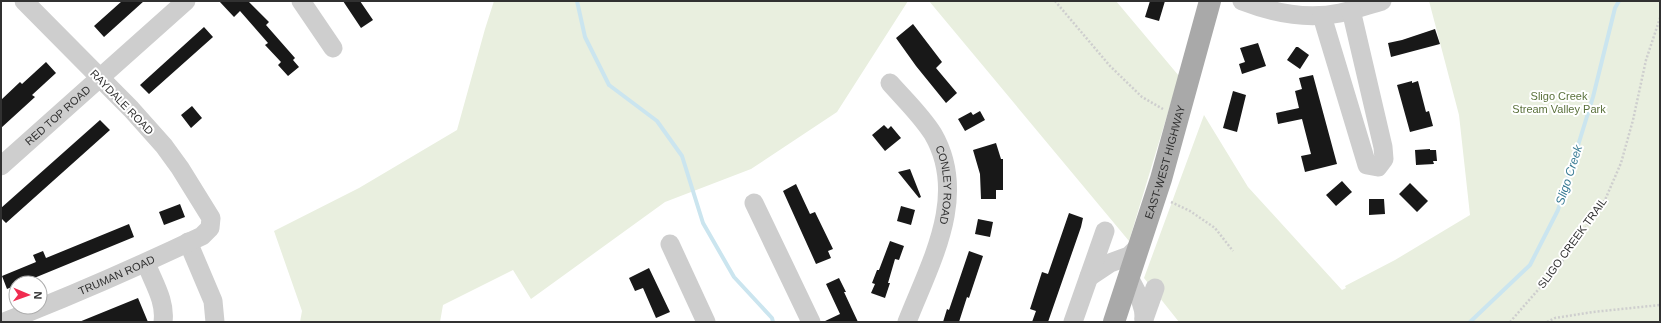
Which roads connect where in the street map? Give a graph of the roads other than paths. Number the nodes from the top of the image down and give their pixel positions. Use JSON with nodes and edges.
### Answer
{"nodes":[{"id":1,"x":24,"y":1,"type":"edge"},
{"id":2,"x":186,"y":1,"type":"edge"},
{"id":3,"x":300,"y":1,"type":"edge"},
{"id":4,"x":1210,"y":1,"type":"edge"},
{"id":5,"x":1242,"y":1,"type":"edge"},
{"id":6,"x":1382,"y":1,"type":"edge"},
{"id":7,"x":1351,"y":10,"type":"junction"},
{"id":8,"x":1322,"y":16,"type":"junction"},
{"id":9,"x":333,"y":48,"type":"dead end"},
{"id":10,"x":100,"y":78,"type":"junction"},
{"id":11,"x":890,"y":84,"type":"dead end"},
{"id":12,"x":1,"y":166,"type":"edge"},
{"id":13,"x":754,"y":203,"type":"dead end"},
{"id":14,"x":208,"y":212,"type":"joint"},
{"id":15,"x":1105,"y":231,"type":"dead end"},
{"id":16,"x":188,"y":242,"type":"junction"},
{"id":17,"x":670,"y":244,"type":"dead end"},
{"id":18,"x":1139,"y":246,"type":"junction"},
{"id":19,"x":146,"y":263,"type":"junction"},
{"id":20,"x":1089,"y":277,"type":"junction"},
{"id":21,"x":1129,"y":277,"type":"junction"},
{"id":22,"x":1155,"y":288,"type":"dead end"},
{"id":23,"x":1144,"y":321,"type":"edge"},
{"id":24,"x":4,"y":322,"type":"edge"},
{"id":25,"x":163,"y":322,"type":"edge"},
{"id":26,"x":215,"y":322,"type":"edge"},
{"id":27,"x":706,"y":322,"type":"edge"},
{"id":28,"x":811,"y":322,"type":"edge"},
{"id":29,"x":907,"y":322,"type":"edge"},
{"id":30,"x":1074,"y":322,"type":"edge"},
{"id":31,"x":1114,"y":322,"type":"edge"}],
"edges":[{"from":1,"to":10,"type":"street","name":"RAYDALE ROAD"},
{"from":2,"to":10,"type":"street","name":"RED TOP ROAD"},
{"from":3,"to":9,"type":"street"},
{"from":4,"to":18,"type":"main road","name":"EAST-WEST HIGHWAY"},
{"from":5,"to":8,"type":"street"},
{"from":6,"to":7,"type":"street"},
{"from":7,"to":8,"type":"street"},
{"from":7,"to":8,"type":"street"},
{"from":10,"to":12,"type":"street","name":"RED TOP ROAD"},
{"from":10,"to":14,"type":"street","name":"RAYDALE ROAD"},
{"from":11,"to":29,"type":"street","name":"CONLEY ROAD"},
{"from":13,"to":28,"type":"street"},
{"from":14,"to":16,"type":"street","name":"TRUMAN ROAD"},
{"from":15,"to":20,"type":"street"},
{"from":16,"to":19,"type":"street","name":"TRUMAN ROAD"},
{"from":16,"to":26,"type":"street"},
{"from":17,"to":27,"type":"street"},
{"from":18,"to":20,"type":"street"},
{"from":18,"to":21,"type":"main road","name":"EAST-WEST HIGHWAY"},
{"from":19,"to":24,"type":"street","name":"TRUMAN ROAD"},
{"from":19,"to":25,"type":"street"},
{"from":20,"to":30,"type":"street"},
{"from":21,"to":23,"type":"street"},
{"from":21,"to":31,"type":"main road","name":"EAST-WEST HIGHWAY"},
{"from":22,"to":23,"type":"street"}]}
